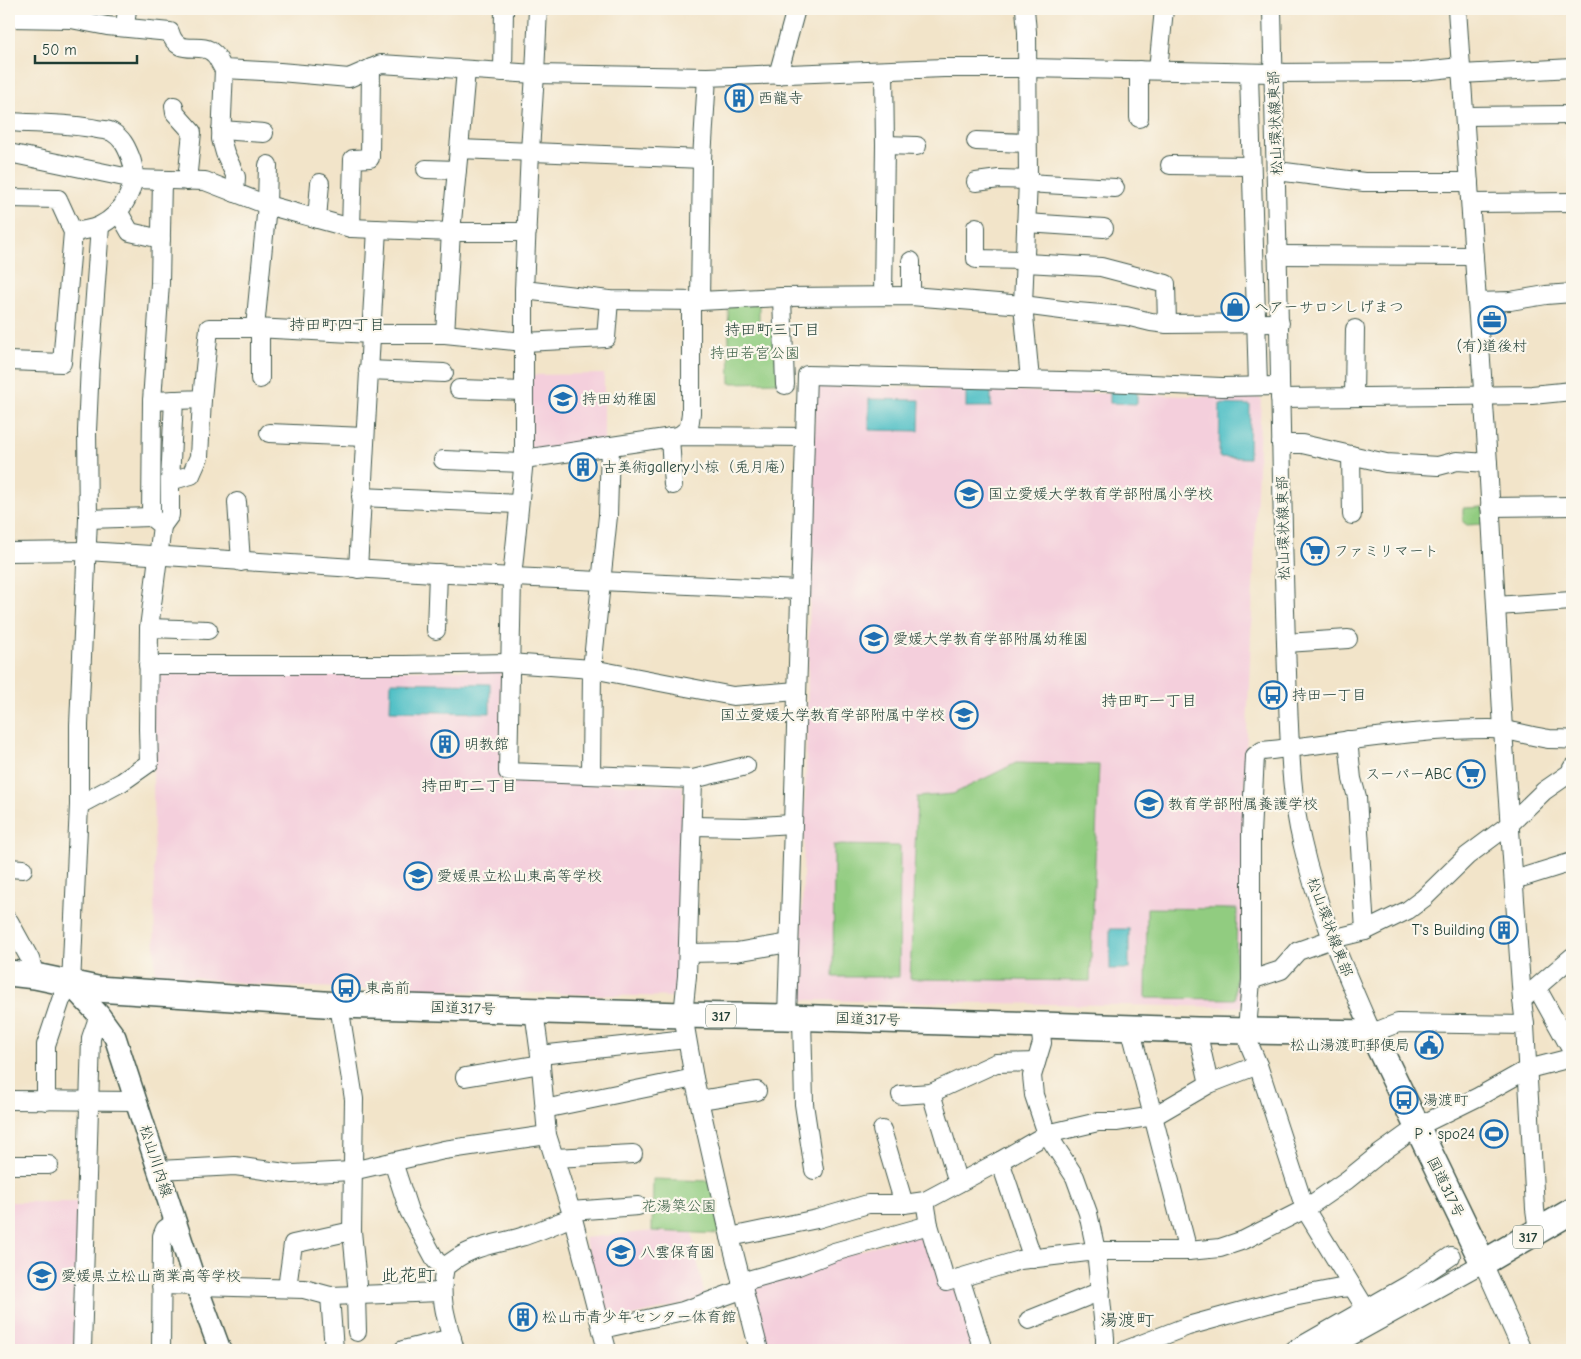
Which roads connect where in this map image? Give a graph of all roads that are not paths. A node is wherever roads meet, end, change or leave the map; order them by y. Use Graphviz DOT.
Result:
graph roads {
  1 [pos="127,9"];
  2 [pos="504,9"];
  3 [pos="538,9"];
  4 [pos="796,9"];
  5 [pos="1025,9"];
  6 [pos="1164,9"];
  7 [pos="1272,9"];
  8 [pos="1457,9"];
  9 [pos="9,18"];
  10 [pos="125,27"];
  11 [pos="371,68"];
  12 [pos="1028,68"];
  13 [pos="1572,68"];
  14 [pos="224,69"];
  15 [pos="466,70"];
  16 [pos="1139,70"];
  17 [pos="1158,70"];
  18 [pos="884,71"];
  19 [pos="1460,71"];
  20 [pos="503,72"];
  21 [pos="1249,73"];
  22 [pos="536,74"];
  23 [pos="1274,74"];
  24 [pos="778,75"];
  25 [pos="707,77"];
  26 [pos="174,106"];
  27 [pos="1572,115"];
  28 [pos="1464,116"];
  29 [pos="1139,118"];
  30 [pos="9,122"];
  31 [pos="221,130"];
  32 [pos="264,133"];
  33 [pos="976,141"];
  34 [pos="1027,143"];
  35 [pos="885,145"];
  36 [pos="917,146"];
  37 [pos="459,148"];
  38 [pos="530,151"];
  39 [pos="9,153"];
  40 [pos="702,159"];
  41 [pos="268,165"];
  42 [pos="1170,165"];
  43 [pos="1251,166"];
  44 [pos="426,169"];
  45 [pos="457,170"];
  46 [pos="1277,171"];
  47 [pos="134,179"];
  48 [pos="162,180"];
  49 [pos="187,181"];
  50 [pos="1027,181"];
  51 [pos="976,182"];
  52 [pos="1469,182"];
  53 [pos="320,183"];
  54 [pos="1115,188"];
  55 [pos="235,193"];
  56 [pos="9,198"];
  57 [pos="1572,202"];
  58 [pos="1471,203"];
  59 [pos="267,204"];
  60 [pos="118,211"];
  61 [pos="318,219"];
  62 [pos="1026,223"];
  63 [pos="100,226"];
  64 [pos="976,227"];
  65 [pos="350,228"];
  66 [pos="1104,228"];
  67 [pos="376,229"];
  68 [pos="73,232"];
  69 [pos="451,232"];
  70 [pos="527,232"];
  71 [pos="161,239"];
  72 [pos="1277,255"];
  73 [pos="1474,256"];
  74 [pos="911,261"];
  75 [pos="1024,261"];
  76 [pos="524,290"];
  77 [pos="1572,293"];
  78 [pos="883,296"];
  79 [pos="911,296"];
  80 [pos="782,297"];
  81 [pos="609,300"];
  82 [pos="696,301"];
  83 [pos="1477,302"];
  84 [pos="1023,305"];
  85 [pos="1280,323"];
  86 [pos="1167,324"];
  87 [pos="1256,324"];
  88 [pos="257,328"];
  89 [pos="1355,330"];
  90 [pos="371,334"];
  91 [pos="445,334"];
  92 [pos="524,342"];
  93 [pos="9,361"];
  94 [pos="62,363"];
  95 [pos="90,365"];
  96 [pos="368,370"];
  97 [pos="444,372"];
  98 [pos="260,379"];
  99 [pos="1030,380"];
  100 [pos="785,385"];
  101 [pos="1258,386"];
  102 [pos="459,389"];
  103 [pos="524,391"];
  104 [pos="1572,391"];
  105 [pos="1280,392"];
  106 [pos="1484,396"];
  107 [pos="1354,397"];
  108 [pos="202,399"];
  109 [pos="174,400"];
  110 [pos="152,401"];
  111 [pos="269,433"];
  112 [pos="675,436"];
  113 [pos="365,437"];
  114 [pos="805,437"];
  115 [pos="1281,444"];
  116 [pos="610,446"];
  117 [pos="1351,455"];
  118 [pos="443,460"];
  119 [pos="524,461"];
  120 [pos="1488,463"];
  121 [pos="170,481"];
  122 [pos="673,485"];
  123 [pos="361,496"];
  124 [pos="237,502"];
  125 [pos="519,504"];
  126 [pos="1572,506"];
  127 [pos="1490,508"];
  128 [pos="1352,514"];
  129 [pos="88,519"];
  130 [pos="156,522"];
  131 [pos="86,551"];
  132 [pos="9,552"];
  133 [pos="159,557"];
  134 [pos="240,562"];
  135 [pos="358,569"];
  136 [pos="438,574"];
  137 [pos="512,578"];
  138 [pos="600,582"];
  139 [pos="798,590"];
  140 [pos="1572,601"];
  141 [pos="1496,606"];
  142 [pos="149,628"];
  143 [pos="208,630"];
  144 [pos="436,630"];
  145 [pos="1348,639"];
  146 [pos="1286,643"];
  147 [pos="509,663"];
  148 [pos="148,665"];
  149 [pos="592,669"];
  150 [pos="797,691"];
  151 [pos="1503,730"];
  152 [pos="1348,740"];
  153 [pos="1572,740"];
  154 [pos="1290,748"];
  155 [pos="746,766"];
  156 [pos="1572,768"];
  157 [pos="591,775"];
  158 [pos="694,779"];
  159 [pos="79,805"];
  160 [pos="792,824"];
  161 [pos="1510,824"];
  162 [pos="693,826"];
  163 [pos="1572,862"];
  164 [pos="1514,880"];
  165 [pos="9,921"];
  166 [pos="1365,931"];
  167 [pos="1332,939"];
  168 [pos="789,943"];
  169 [pos="688,953"];
  170 [pos="1572,958"];
  171 [pos="9,973"];
  172 [pos="35,976"];
  173 [pos="1252,980"];
  174 [pos="71,985"];
  175 [pos="1538,988"];
  176 [pos="1522,1000"];
  177 [pos="339,1004"];
  178 [pos="534,1011"];
  179 [pos="99,1016"];
  180 [pos="794,1017"];
  181 [pos="1040,1024"];
  182 [pos="1525,1025"];
  183 [pos="685,1027"];
  184 [pos="1130,1027"];
  185 [pos="1196,1030"];
  186 [pos="1247,1030"];
  187 [pos="1372,1033"];
  188 [pos="1572,1051"];
  189 [pos="1572,1055"];
  190 [pos="540,1060"];
  191 [pos="1036,1062"];
  192 [pos="1258,1065"];
  193 [pos="1528,1069"];
  194 [pos="465,1077"];
  195 [pos="694,1078"];
  196 [pos="1209,1084"];
  197 [pos="757,1092"];
  198 [pos="931,1093"];
  199 [pos="901,1095"];
  200 [pos="9,1100"];
  201 [pos="700,1100"];
  202 [pos="46,1101"];
  203 [pos="89,1102"];
  204 [pos="137,1102"];
  205 [pos="544,1108"];
  206 [pos="1154,1116"];
  207 [pos="1417,1127"];
  208 [pos="882,1130"];
  209 [pos="1047,1134"];
  210 [pos="547,1135"];
  211 [pos="632,1154"];
  212 [pos="554,1158"];
  213 [pos="1000,1161"];
  214 [pos="393,1162"];
  215 [pos="9,1165"];
  216 [pos="48,1165"];
  217 [pos="159,1170"];
  218 [pos="814,1170"];
  219 [pos="352,1171"];
  220 [pos="958,1183"];
  221 [pos="925,1201"];
  222 [pos="904,1204"];
  223 [pos="638,1206"];
  224 [pos="1305,1209"];
  225 [pos="1572,1211"];
  226 [pos="572,1214"];
  227 [pos="175,1222"];
  228 [pos="929,1225"];
  229 [pos="352,1231"];
  230 [pos="1538,1231"];
  231 [pos="730,1237"];
  232 [pos="1096,1251"];
  233 [pos="1188,1251"];
  234 [pos="1451,1256"];
  235 [pos="1033,1258"];
  236 [pos="1483,1263"];
  237 [pos="446,1267"];
  238 [pos="960,1278"];
  239 [pos="161,1285"];
  240 [pos="196,1285"];
  241 [pos="743,1286"];
  242 [pos="1352,1287"];
  243 [pos="287,1288"];
  244 [pos="1101,1291"];
  245 [pos="442,1292"];
  246 [pos="357,1295"];
  247 [pos="330,1296"];
  248 [pos="1366,1309"];
  249 [pos="1029,1320"];
  250 [pos="602,1329"];
  251 [pos="357,1332"];
  252 [pos="453,1344"];
  253 [pos="82,1350"];
  254 [pos="161,1350"];
  255 [pos="220,1350"];
  256 [pos="334,1350"];
  257 [pos="403,1350"];
  258 [pos="607,1350"];
  259 [pos="760,1350"];
  260 [pos="983,1350"];
  261 [pos="1105,1350"];
  262 [pos="1126,1350"];
  263 [pos="1294,1350"];
  264 [pos="1326,1350"];
  265 [pos="1522,1350"];
  1 -- 10 [label="street"];
  2 -- 20 [label="street"];
  3 -- 22 [label="street"];
  4 -- 24 [label="street"];
  5 -- 12 [label="street"];
  6 -- 17 [label="street"];
  7 -- 23 [label="street, 松山環状線東部"];
  8 -- 19 [label="street"];
  9 -- 10 [label="street"];
  10 -- 14 [label="street"];
  11 -- 14 [label="street"];
  11 -- 15 [label="street"];
  11 -- 65 [label="street"];
  12 -- 16 [label="street"];
  12 -- 18 [label="street"];
  12 -- 34 [label="street"];
  13 -- 19 [label="street"];
  14 -- 31 [label="street"];
  15 -- 20 [label="street"];
  15 -- 37 [label="street"];
  16 -- 17 [label="street"];
  16 -- 29 [label="street"];
  17 -- 21 [label="street"];
  18 -- 24 [label="street"];
  18 -- 35 [label="street"];
  19 -- 23 [label="street"];
  19 -- 28 [label="street"];
  20 -- 22 [label="street"];
  21 -- 23 [label="street"];
  21 -- 43 [label="street"];
  22 -- 25 [label="street"];
  22 -- 38 [label="street"];
  23 -- 46 [label="street, 松山環状線東部"];
  24 -- 25 [label="street"];
  25 -- 40 [label="street"];
  26 -- 49 [label="street"];
  27 -- 28 [label="street"];
  28 -- 52 [label="street"];
  30 -- 47 [label="street"];
  31 -- 32 [label="street"];
  31 -- 55 [label="street"];
  33 -- 34 [label="street"];
  34 -- 50 [label="street"];
  35 -- 36 [label="street"];
  35 -- 78 [label="street"];
  37 -- 38 [label="street"];
  37 -- 45 [label="street"];
  38 -- 40 [label="street"];
  38 -- 70 [label="street"];
  39 -- 47 [label="street"];
  40 -- 82 [label="street"];
  41 -- 59 [label="street"];
  42 -- 43 [label="street"];
  43 -- 87 [label="street"];
  44 -- 45 [label="street"];
  45 -- 69 [label="street"];
  46 -- 52 [label="street"];
  46 -- 72 [label="street, 松山環状線東部"];
  47 -- 48 [label="street"];
  47 -- 60 [label="street"];
  48 -- 49 [label="street"];
  48 -- 71 [label="street"];
  49 -- 55 [label="street"];
  50 -- 51 [label="street"];
  50 -- 54 [label="street"];
  50 -- 62 [label="street"];
  52 -- 58 [label="street"];
  53 -- 61 [label="street"];
  55 -- 59 [label="street"];
  56 -- 68 [label="street"];
  57 -- 58 [label="street"];
  58 -- 73 [label="street"];
  59 -- 61 [label="street"];
  59 -- 88 [label="street"];
  60 -- 63 [label="street"];
  60 -- 71 [label="street"];
  61 -- 65 [label="street"];
  62 -- 66 [label="street"];
  62 -- 75 [label="street"];
  63 -- 68 [label="street"];
  63 -- 95 [label="street"];
  64 -- 75 [label="street"];
  65 -- 67 [label="street"];
  67 -- 69 [label="street"];
  67 -- 90 [label="street"];
  68 -- 94 [label="street"];
  69 -- 70 [label="street"];
  69 -- 91 [label="street"];
  70 -- 76 [label="street"];
  71 -- 110 [label="street"];
  72 -- 73 [label="street"];
  72 -- 85 [label="street, 松山環状線東部"];
  73 -- 83 [label="street"];
  74 -- 79 [label="street"];
  75 -- 84 [label="street"];
  75 -- 86 [label="street"];
  76 -- 81 [label="street"];
  76 -- 92 [label="street"];
  77 -- 83 [label="street"];
  78 -- 79 [label="street"];
  78 -- 80 [label="street"];
  79 -- 84 [label="street"];
  80 -- 82 [label="street"];
  80 -- 100 [label="street"];
  81 -- 82 [label="street"];
  81 -- 92 [label="street"];
  82 -- 112 [label="street"];
  83 -- 106 [label="street"];
  84 -- 86 [label="street"];
  84 -- 99 [label="street"];
  85 -- 87 [label="street"];
  85 -- 105 [label="street, 松山環状線東部"];
  86 -- 87 [label="street"];
  87 -- 101 [label="street"];
  88 -- 90 [label="street"];
  88 -- 98 [label="street"];
  88 -- 108 [label="street"];
  89 -- 107 [label="street"];
  90 -- 91 [label="street"];
  90 -- 96 [label="street"];
  91 -- 92 [label="street"];
  92 -- 103 [label="street"];
  93 -- 94 [label="street"];
  94 -- 95 [label="street"];
  95 -- 129 [label="street"];
  96 -- 97 [label="street"];
  96 -- 113 [label="street"];
  99 -- 101 [label="street"];
  99 -- 114 [label="street"];
  101 -- 105 [label="street"];
  102 -- 103 [label="street"];
  103 -- 119 [label="street"];
  104 -- 106 [label="street"];
  105 -- 107 [label="street"];
  105 -- 115 [label="street, 松山環状線東部"];
  106 -- 107 [label="street"];
  106 -- 120 [label="street"];
  108 -- 109 [label="street"];
  108 -- 121 [label="street"];
  109 -- 110 [label="street"];
  109 -- 121 [label="street"];
  110 -- 130 [label="street"];
  111 -- 113 [label="street"];
  112 -- 114 [label="street"];
  112 -- 116 [label="street"];
  112 -- 122 [label="street"];
  113 -- 123 [label="street"];
  114 -- 139 [label="street"];
  115 -- 117 [label="street"];
  115 -- 146 [label="street, 松山環状線東部"];
  116 -- 119 [label="street"];
  116 -- 138 [label="street"];
  117 -- 120 [label="street"];
  117 -- 128 [label="street"];
  118 -- 119 [label="street"];
  119 -- 125 [label="street"];
  120 -- 127 [label="street"];
  121 -- 130 [label="street"];
  123 -- 125 [label="street"];
  123 -- 135 [label="street"];
  124 -- 134 [label="street"];
  125 -- 137 [label="street"];
  126 -- 127 [label="street"];
  127 -- 141 [label="street"];
  129 -- 130 [label="street"];
  129 -- 131 [label="street"];
  130 -- 133 [label="street"];
  131 -- 132 [label="street"];
  131 -- 133 [label="street"];
  131 -- 159 [label="street"];
  133 -- 134 [label="street"];
  133 -- 142 [label="street"];
  134 -- 135 [label="street"];
  135 -- 136 [label="street"];
  136 -- 137 [label="street"];
  136 -- 144 [label="street"];
  137 -- 138 [label="street"];
  137 -- 147 [label="street"];
  138 -- 139 [label="street"];
  138 -- 149 [label="street"];
  139 -- 150 [label="street"];
  140 -- 141 [label="street"];
  141 -- 151 [label="street"];
  142 -- 143 [label="street"];
  142 -- 148 [label="street"];
  145 -- 146 [label="street"];
  146 -- 154 [label="street, 松山環状線東部"];
  147 -- 148 [label="street"];
  147 -- 149 [label="street"];
  147 -- 157 [label="street"];
  148 -- 159 [label="street"];
  149 -- 150 [label="street"];
  149 -- 157 [label="street"];
  150 -- 160 [label="street"];
  151 -- 152 [label="street"];
  151 -- 153 [label="street"];
  151 -- 161 [label="street"];
  152 -- 154 [label="street"];
  152 -- 166 [label="street"];
  154 -- 167 [label="street, 松山環状線東部"];
  154 -- 173 [label="street"];
  155 -- 158 [label="street"];
  156 -- 161 [label="street"];
  157 -- 158 [label="street"];
  158 -- 162 [label="street"];
  159 -- 174 [label="street"];
  160 -- 162 [label="street"];
  160 -- 168 [label="street"];
  161 -- 164 [label="street"];
  161 -- 166 [label="street"];
  162 -- 169 [label="street"];
  163 -- 164 [label="street"];
  164 -- 176 [label="street"];
  165 -- 172 [label="street"];
  166 -- 167 [label="street"];
  167 -- 173 [label="street"];
  167 -- 187 [label="street, 松山環状線東部"];
  168 -- 169 [label="street"];
  168 -- 180 [label="street"];
  169 -- 183 [label="street"];
  170 -- 175 [label="street"];
  171 -- 172 [label="highway, 国道317号 / 317"];
  172 -- 174 [label="highway, 国道317号 / 317"];
  173 -- 186 [label="street"];
  174 -- 177 [label="highway, 国道317号 / 317"];
  174 -- 179 [label="main road, 松山川内線"];
  174 -- 202 [label="street"];
  175 -- 176 [label="street"];
  175 -- 188 [label="street"];
  176 -- 182 [label="street"];
  177 -- 178 [label="highway, 国道317号 / 317"];
  177 -- 219 [label="street"];
  178 -- 183 [label="highway, 国道317号 / 317"];
  178 -- 190 [label="street"];
  179 -- 203 [label="street"];
  179 -- 204 [label="main road, 松山川内線"];
  180 -- 181 [label="highway, 国道317号 / 317"];
  180 -- 183 [label="highway, 国道317号 / 317"];
  180 -- 218 [label="street"];
  181 -- 184 [label="highway, 国道317号 / 317"];
  181 -- 191 [label="street"];
  182 -- 187 [label="street"];
  182 -- 193 [label="street"];
  183 -- 190 [label="street"];
  183 -- 195 [label="street"];
  184 -- 185 [label="highway, 国道317号 / 317"];
  184 -- 206 [label="street"];
  185 -- 186 [label="highway, 国道317号 / 317"];
  185 -- 196 [label="street"];
  186 -- 187 [label="highway, 国道317号 / 317"];
  186 -- 192 [label="street"];
  187 -- 207 [label="highway, 国道317号"];
  189 -- 193 [label="street"];
  190 -- 194 [label="street"];
  190 -- 205 [label="street"];
  191 -- 198 [label="street"];
  191 -- 209 [label="street"];
  192 -- 196 [label="street"];
  192 -- 224 [label="street"];
  193 -- 207 [label="street"];
  193 -- 230 [label="street"];
  195 -- 201 [label="street"];
  195 -- 205 [label="street"];
  196 -- 206 [label="street"];
  197 -- 201 [label="street"];
  198 -- 199 [label="street"];
  198 -- 220 [label="street"];
  200 -- 202 [label="street"];
  201 -- 231 [label="street"];
  202 -- 203 [label="street"];
  203 -- 204 [label="street"];
  203 -- 253 [label="street"];
  204 -- 217 [label="main road, 松山川内線"];
  205 -- 210 [label="street"];
  206 -- 209 [label="street"];
  206 -- 233 [label="street"];
  207 -- 224 [label="street"];
  207 -- 236 [label="highway, 国道317号"];
  208 -- 222 [label="street"];
  209 -- 213 [label="street"];
  209 -- 232 [label="street"];
  210 -- 212 [label="street"];
  210 -- 214 [label="street"];
  211 -- 212 [label="street"];
  212 -- 226 [label="street"];
  213 -- 220 [label="street"];
  213 -- 235 [label="street"];
  214 -- 219 [label="street"];
  214 -- 237 [label="street"];
  215 -- 216 [label="street"];
  217 -- 219 [label="street"];
  217 -- 227 [label="main road, 松山川内線"];
  219 -- 229 [label="street"];
  220 -- 221 [label="street"];
  221 -- 222 [label="street"];
  221 -- 228 [label="street"];
  222 -- 231 [label="street"];
  223 -- 226 [label="street"];
  224 -- 233 [label="street"];
  224 -- 242 [label="street"];
  225 -- 230 [label="highway, 317"];
  226 -- 237 [label="street"];
  226 -- 250 [label="street"];
  227 -- 239 [label="street"];
  227 -- 240 [label="main road, 松山川内線"];
  228 -- 238 [label="street"];
  228 -- 241 [label="street"];
  229 -- 243 [label="street"];
  229 -- 246 [label="street"];
  230 -- 236 [label="highway, 317"];
  231 -- 241 [label="street"];
  232 -- 233 [label="street"];
  232 -- 235 [label="street"];
  232 -- 244 [label="street"];
  234 -- 248 [label="street"];
  235 -- 238 [label="street"];
  236 -- 264 [label="street"];
  236 -- 265 [label="street"];
  237 -- 245 [label="street"];
  238 -- 260 [label="street"];
  239 -- 240 [label="street"];
  239 -- 254 [label="street"];
  240 -- 243 [label="street"];
  240 -- 255 [label="main road, 松山川内線"];
  241 -- 250 [label="street"];
  241 -- 259 [label="street"];
  242 -- 248 [label="street"];
  242 -- 262 [label="street"];
  243 -- 247 [label="street"];
  244 -- 249 [label="street"];
  244 -- 261 [label="street"];
  245 -- 246 [label="street"];
  245 -- 252 [label="street"];
  246 -- 247 [label="street"];
  246 -- 251 [label="street"];
  247 -- 256 [label="street"];
  248 -- 263 [label="street"];
  250 -- 258 [label="street"];
  252 -- 257 [label="street"];
}
